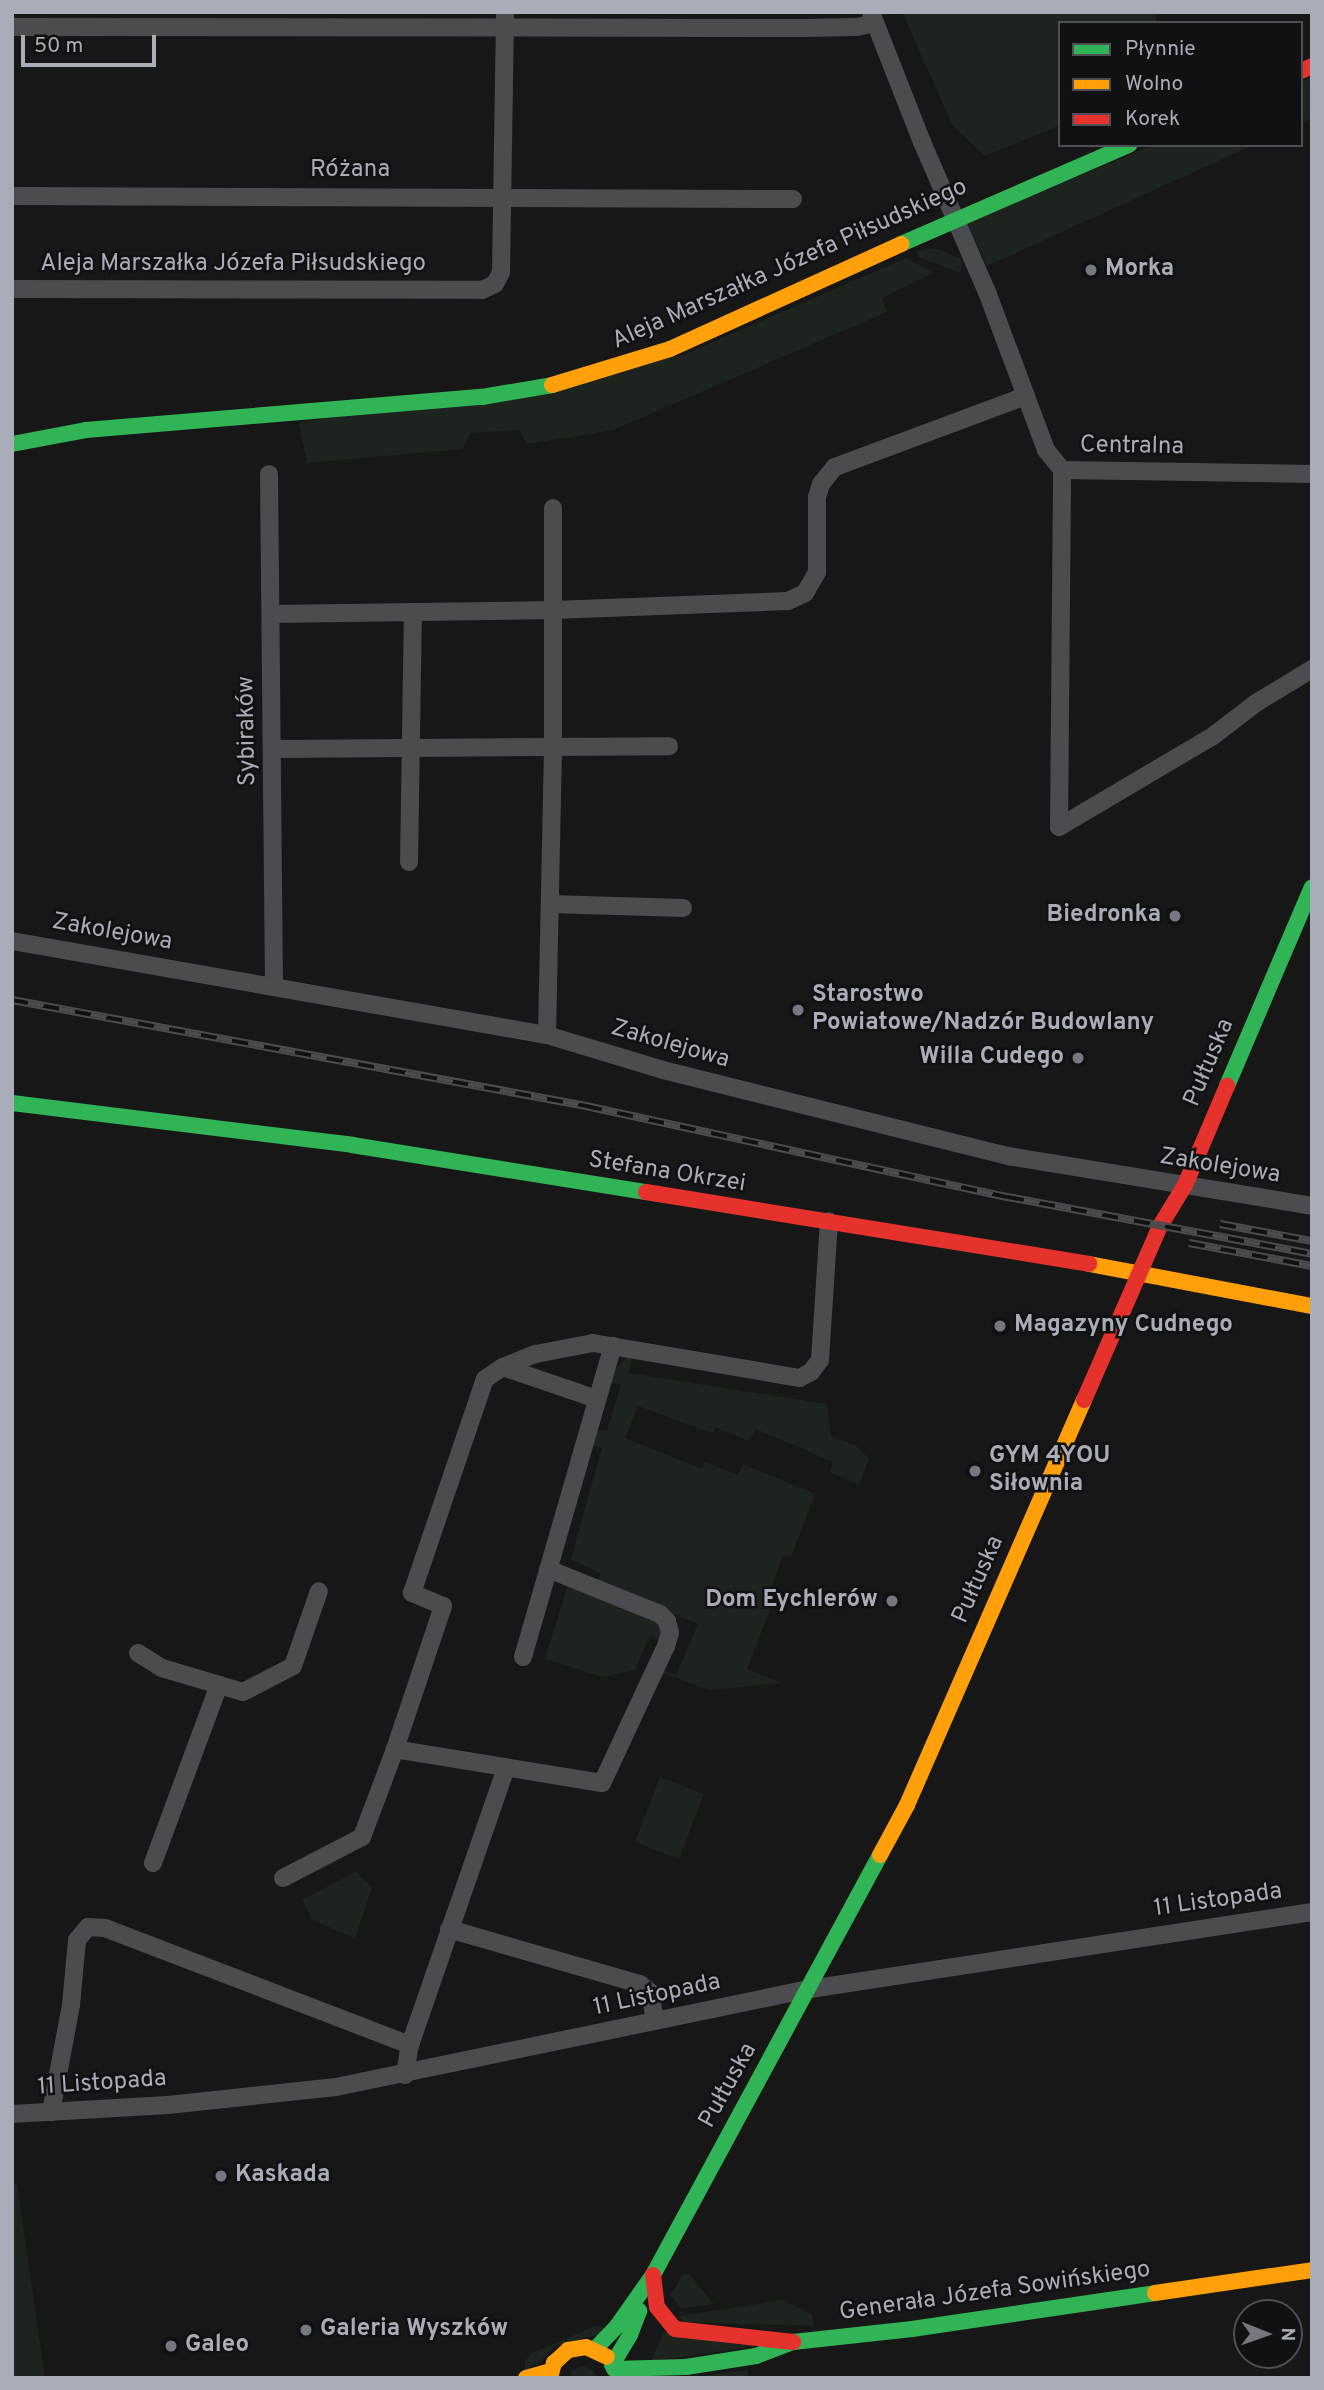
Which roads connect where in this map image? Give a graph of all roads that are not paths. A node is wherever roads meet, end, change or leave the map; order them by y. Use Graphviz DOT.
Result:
graph roads {
  1 [pos="873,18"];
  2 [pos="505,19"];
  3 [pos="12,27"];
  4 [pos="1124,147"];
  5 [pos="12,196"];
  6 [pos="503,196"];
  7 [pos="793,199"];
  8 [pos="954,219"];
  9 [pos="12,289"];
  10 [pos="1026,396"];
  11 [pos="12,427"];
  12 [pos="86,430"];
  13 [pos="12,444"];
  14 [pos="1062,470"];
  15 [pos="269,474"];
  16 [pos="1312,474"];
  17 [pos="553,508"];
  18 [pos="554,610"];
  19 [pos="413,612"];
  20 [pos="271,614"];
  21 [pos="1312,669"];
  22 [pos="669,746"];
  23 [pos="553,748"];
  24 [pos="272,749"];
  25 [pos="411,749"];
  26 [pos="409,862"];
  27 [pos="1312,887"];
  28 [pos="550,904"];
  29 [pos="683,908"];
  30 [pos="12,941"];
  31 [pos="274,987"];
  32 [pos="547,1035"];
  33 [pos="12,1103"];
  34 [pos="1185,1185"];
  35 [pos="1312,1206"];
  36 [pos="828,1221"];
  37 [pos="1140,1273"];
  38 [pos="1312,1306"];
  39 [pos="613,1346"];
  40 [pos="503,1367"];
  41 [pos="597,1399"];
  42 [pos="548,1569"];
  43 [pos="319,1591"];
  44 [pos="138,1653"];
  45 [pos="523,1657"];
  46 [pos="219,1685"];
  47 [pos="395,1749"];
  48 [pos="506,1768"];
  49 [pos="153,1863"];
  50 [pos="283,1878"];
  51 [pos="1312,1912"];
  52 [pos="449,1929"];
  53 [pos="810,1989"];
  54 [pos="655,2021"];
  55 [pos="410,2045"];
  56 [pos="405,2075"];
  57 [pos="51,2112"];
  58 [pos="12,2113"];
  59 [pos="1312,2270"];
  60 [pos="653,2275"];
  61 [pos="793,2342"];
  62 [pos="595,2349"];
  63 [pos="686,2368"];
  64 [pos="614,2371"];
  65 [pos="551,2375"];
  66 [pos="526,2378"];
  67 [pos="660,2378"];
  1 -- 2 [label="street"];
  1 -- 8 [label="street"];
  2 -- 3 [label="street"];
  2 -- 6 [label="street"];
  4 -- 8 [label="street, Aleja Marszałka Józefa Piłsudskiego"];
  5 -- 6 [label="street, Różana"];
  6 -- 7 [label="street, Różana"];
  6 -- 9 [label="street, Aleja Marszałka Józefa Piłsudskiego"];
  8 -- 10 [label="street, Centralna"];
  8 -- 12 [label="street, Aleja Marszałka Józefa Piłsudskiego"];
  10 -- 14 [label="street, Centralna"];
  10 -- 18 [label="street"];
  11 -- 12 [label="street, Aleja Marszałka Józefa Piłsudskiego"];
  12 -- 13 [label="street, Aleja Marszałka Józefa Piłsudskiego"];
  14 -- 16 [label="street, Centralna"];
  14 -- 21 [label="street"];
  15 -- 20 [label="street, Sybiraków"];
  17 -- 18 [label="street"];
  18 -- 19 [label="street"];
  18 -- 23 [label="street"];
  19 -- 20 [label="street"];
  19 -- 25 [label="street"];
  20 -- 24 [label="street, Sybiraków"];
  22 -- 23 [label="street"];
  23 -- 25 [label="street"];
  23 -- 28 [label="street"];
  24 -- 25 [label="street"];
  24 -- 31 [label="street, Sybiraków"];
  25 -- 26 [label="street"];
  27 -- 34 [label="street, Pułtuska"];
  28 -- 29 [label="street"];
  28 -- 32 [label="street"];
  30 -- 31 [label="street, Zakolejowa"];
  31 -- 32 [label="street, Zakolejowa"];
  32 -- 34 [label="street, Zakolejowa"];
  33 -- 36 [label="street, Stefana Okrzei"];
  34 -- 35 [label="street, Zakolejowa"];
  34 -- 37 [label="street, Pułtuska"];
  36 -- 37 [label="street, Stefana Okrzei"];
  36 -- 39 [label="street"];
  37 -- 38 [label="street, Stefana Okrzei"];
  37 -- 53 [label="street, Pułtuska"];
  39 -- 40 [label="street"];
  39 -- 41 [label="street"];
  40 -- 41 [label="street"];
  40 -- 47 [label="street"];
  41 -- 42 [label="street"];
  42 -- 45 [label="street"];
  42 -- 48 [label="street"];
  43 -- 46 [label="street"];
  44 -- 46 [label="street"];
  46 -- 49 [label="street"];
  47 -- 48 [label="street"];
  47 -- 50 [label="street"];
  48 -- 52 [label="street"];
  51 -- 53 [label="street, 11 Listopada"];
  52 -- 54 [label="street"];
  52 -- 55 [label="street"];
  53 -- 54 [label="street, 11 Listopada"];
  53 -- 60 [label="street, Pułtuska"];
  54 -- 56 [label="street, 11 Listopada"];
  55 -- 56 [label="street"];
  55 -- 57 [label="street"];
  56 -- 57 [label="street, 11 Listopada"];
  57 -- 58 [label="street, 11 Listopada"];
  59 -- 61 [label="street, Generała Józefa Sowińskiego"];
  60 -- 61 [label="street"];
  60 -- 62 [label="street, Pułtuska"];
  60 -- 64 [label="street, Pułtuska"];
  61 -- 63 [label="street, Generała Józefa Sowińskiego"];
  62 -- 64 [label="street"];
  62 -- 65 [label="street"];
  63 -- 64 [label="street, Generała Józefa Sowińskiego"];
  63 -- 67 [label="street, Generała Józefa Sowińskiego"];
  65 -- 66 [label="street"];
}
